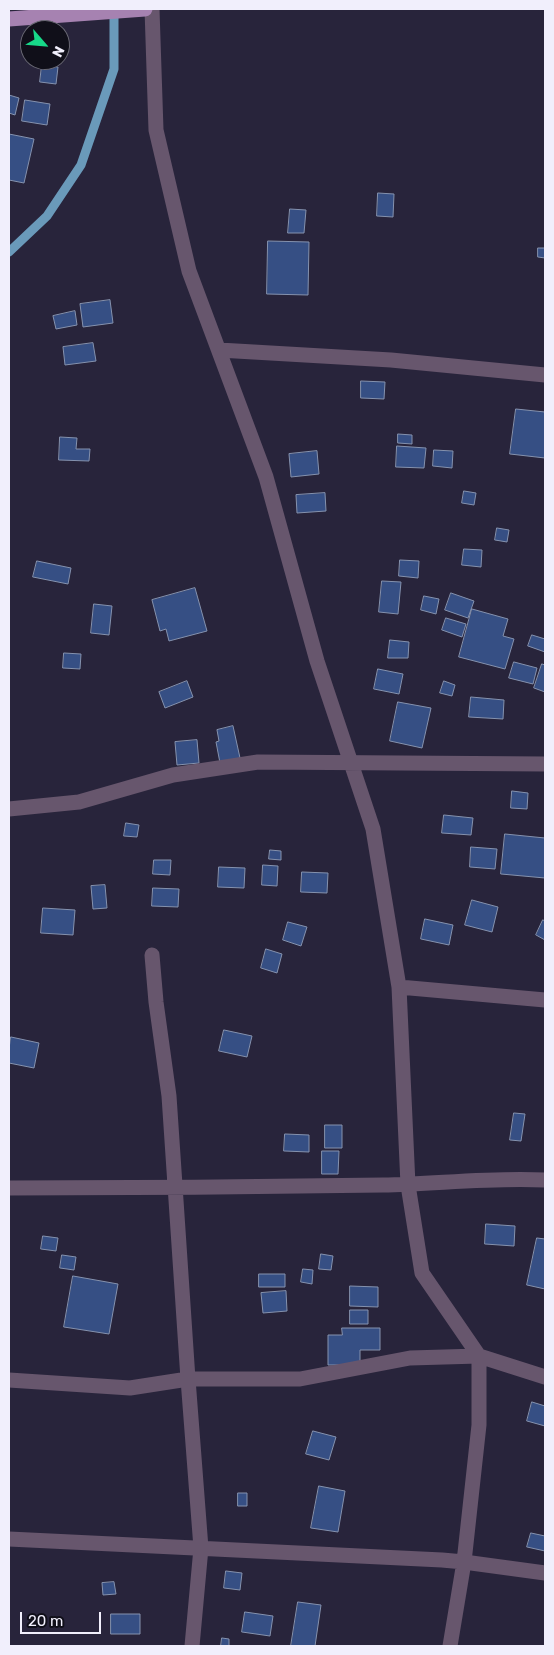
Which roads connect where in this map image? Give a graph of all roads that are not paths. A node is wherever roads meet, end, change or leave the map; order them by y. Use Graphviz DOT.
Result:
graph roads {
  1 [pos="145,9"];
  2 [pos="152,9"];
  3 [pos="9,19"];
  4 [pos="219,350"];
  5 [pos="545,375"];
  6 [pos="351,763"];
  7 [pos="545,764"];
  8 [pos="9,809"];
  9 [pos="152,955"];
  10 [pos="399,987"];
  11 [pos="545,1000"];
  12 [pos="545,1180"];
  13 [pos="408,1185"];
  14 [pos="9,1188"];
  15 [pos="174,1188"];
  16 [pos="479,1356"];
  17 [pos="545,1377"];
  18 [pos="9,1380"];
  19 [pos="188,1380"];
  20 [pos="9,1539"];
  21 [pos="202,1548"];
  22 [pos="464,1562"];
  23 [pos="545,1573"];
  24 [pos="192,1646"];
  25 [pos="450,1646"];
  1 -- 3 [label="main road"];
  2 -- 4 [label="street"];
  4 -- 5 [label="street"];
  4 -- 6 [label="street"];
  6 -- 7 [label="street"];
  6 -- 8 [label="street"];
  6 -- 10 [label="street"];
  9 -- 15 [label="street"];
  10 -- 11 [label="street"];
  10 -- 13 [label="street"];
  12 -- 13 [label="street"];
  13 -- 15 [label="street"];
  13 -- 16 [label="street"];
  14 -- 15 [label="street"];
  15 -- 19 [label="street"];
  16 -- 17 [label="street"];
  16 -- 19 [label="street"];
  16 -- 22 [label="street"];
  18 -- 19 [label="street"];
  19 -- 21 [label="street"];
  20 -- 21 [label="street"];
  21 -- 22 [label="street"];
  21 -- 24 [label="street"];
  22 -- 23 [label="street"];
  22 -- 25 [label="street"];
}
